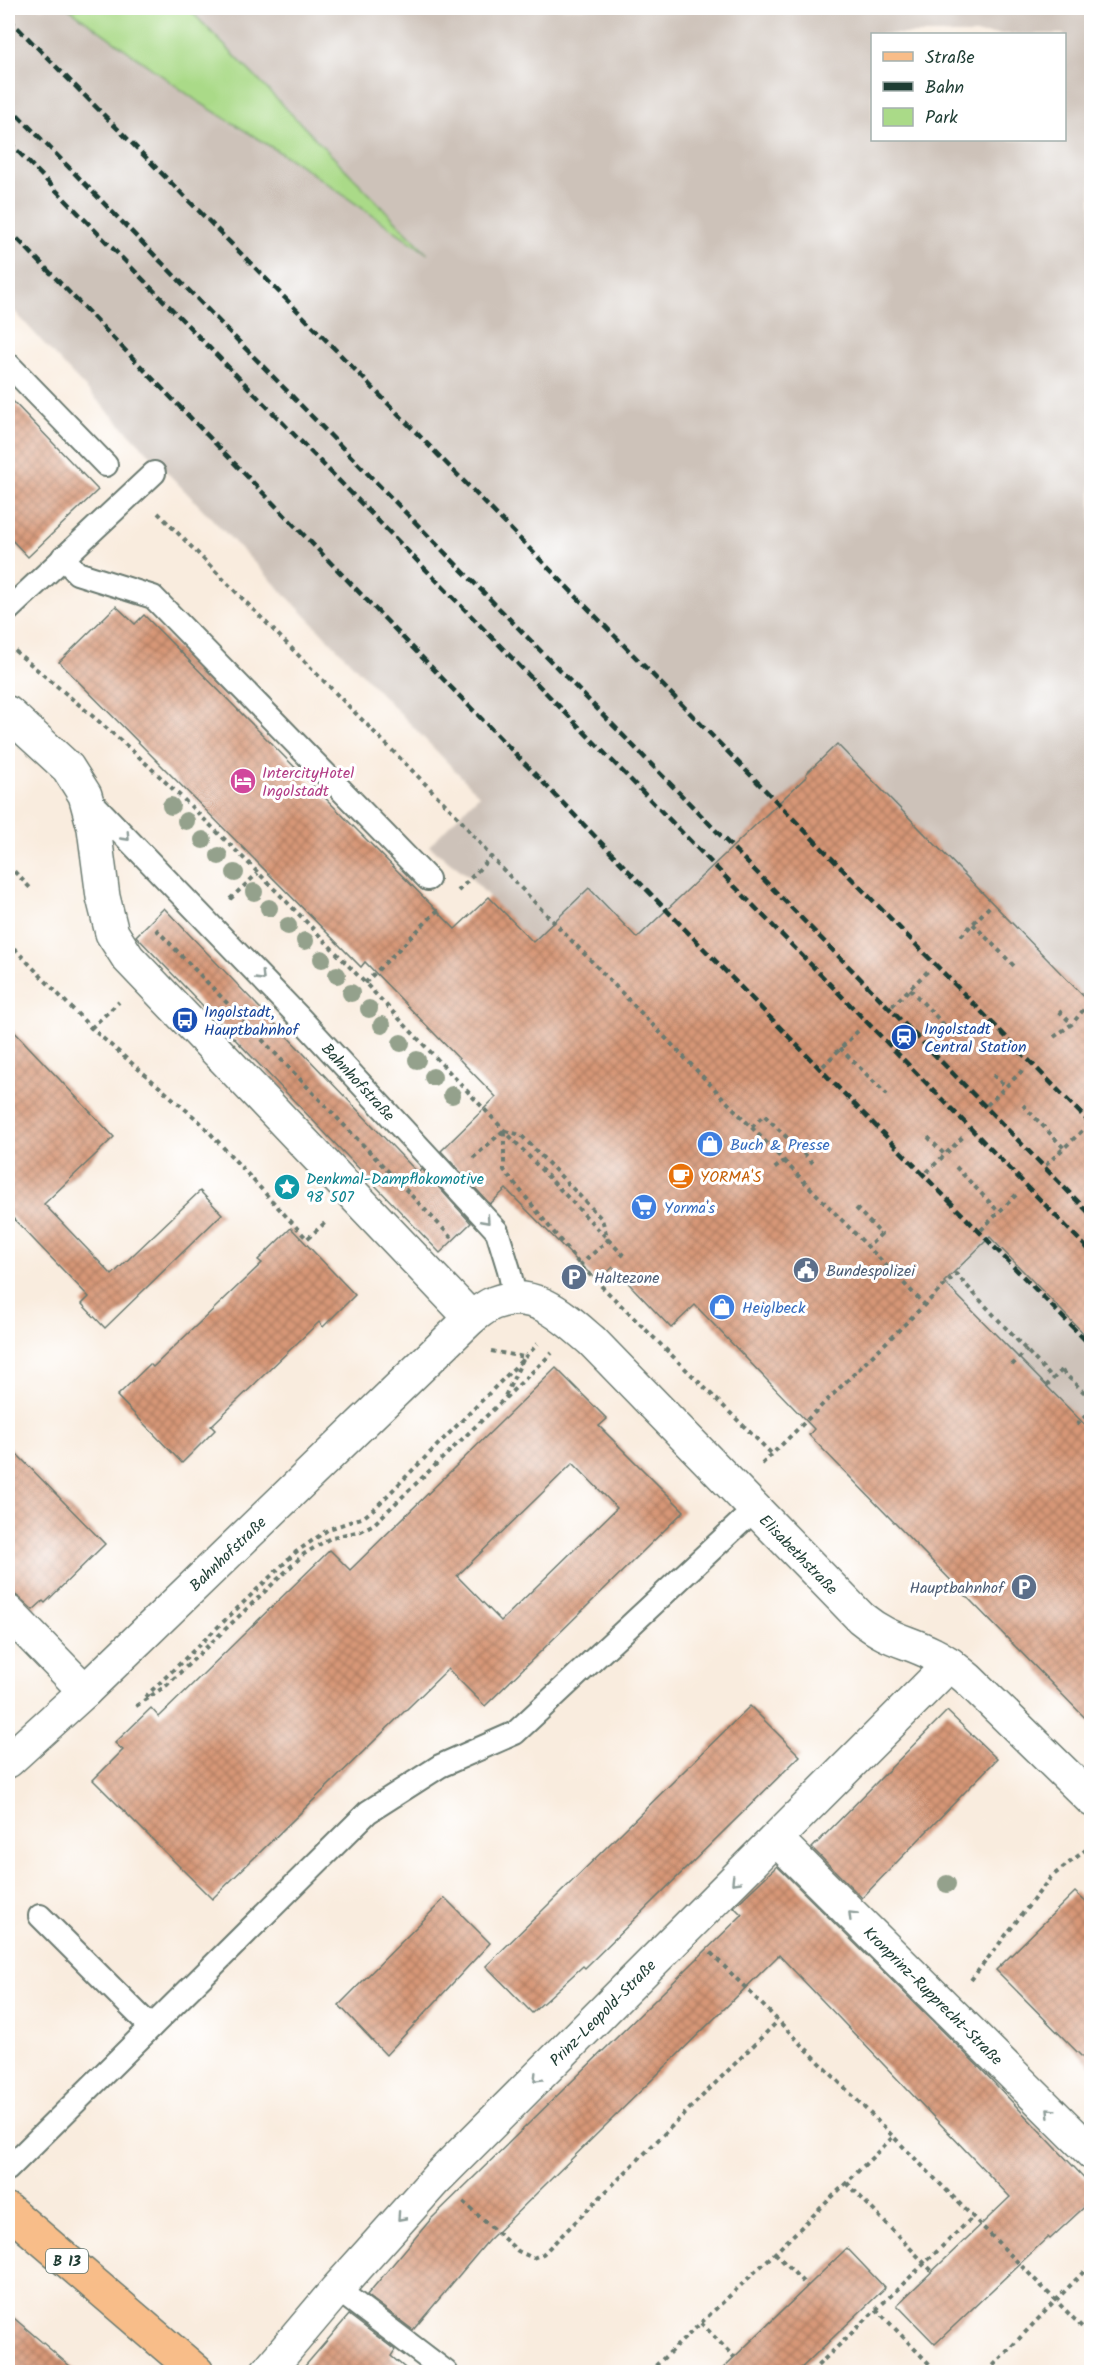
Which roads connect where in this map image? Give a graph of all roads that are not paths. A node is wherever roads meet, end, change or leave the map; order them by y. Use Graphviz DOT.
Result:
graph roads {
  1 [pos="8,364"];
  2 [pos="106,465"];
  3 [pos="154,473"];
  4 [pos="63,557"];
  5 [pos="8,610"];
  6 [pos="8,713"];
  7 [pos="85,795"];
  8 [pos="428,879"];
  9 [pos="515,1297"];
  10 [pos="471,1318"];
  11 [pos="745,1500"];
  12 [pos="8,1612"];
  13 [pos="950,1664"];
  14 [pos="85,1691"];
  15 [pos="8,1761"];
  16 [pos="1092,1800"];
  17 [pos="776,1839"];
  18 [pos="40,1916"];
  19 [pos="152,2027"];
  20 [pos="1092,2153"];
  21 [pos="8,2169"];
  22 [pos="8,2210"];
  23 [pos="337,2289"];
  24 [pos="197,2373"];
  25 [pos="267,2373"];
  26 [pos="446,2373"];
  1 -- 2 [label="lane"];
  3 -- 4 [label="lane"];
  4 -- 5 [label="lane"];
  4 -- 8 [label="lane"];
  6 -- 7 [label="street, Bahnhofstraße"];
  7 -- 9 [label="lane, Bahnhofstraße, one-way"];
  7 -- 10 [label="street, Bahnhofstraße"];
  9 -- 10 [label="street, Bahnhofstraße"];
  9 -- 11 [label="street, Elisabethstraße"];
  10 -- 14 [label="street, Bahnhofstraße"];
  11 -- 13 [label="street, Elisabethstraße"];
  11 -- 19 [label="lane"];
  12 -- 14 [label="street"];
  13 -- 16 [label="street, Elisabethstraße"];
  13 -- 17 [label="street, Prinz-Leopold-Straße"];
  14 -- 15 [label="street, Bahnhofstraße"];
  20 -- 17 [label="street, Kronprinz-Rupprecht-Straße, one-way"];
  17 -- 23 [label="street, Prinz-Leopold-Straße, one-way"];
  18 -- 19 [label="lane"];
  19 -- 21 [label="lane"];
  22 -- 24 [label="main road, B 13"];
  23 -- 25 [label="street, Prinz-Leopold-Straße"];
  23 -- 26 [label="lane"];
}
